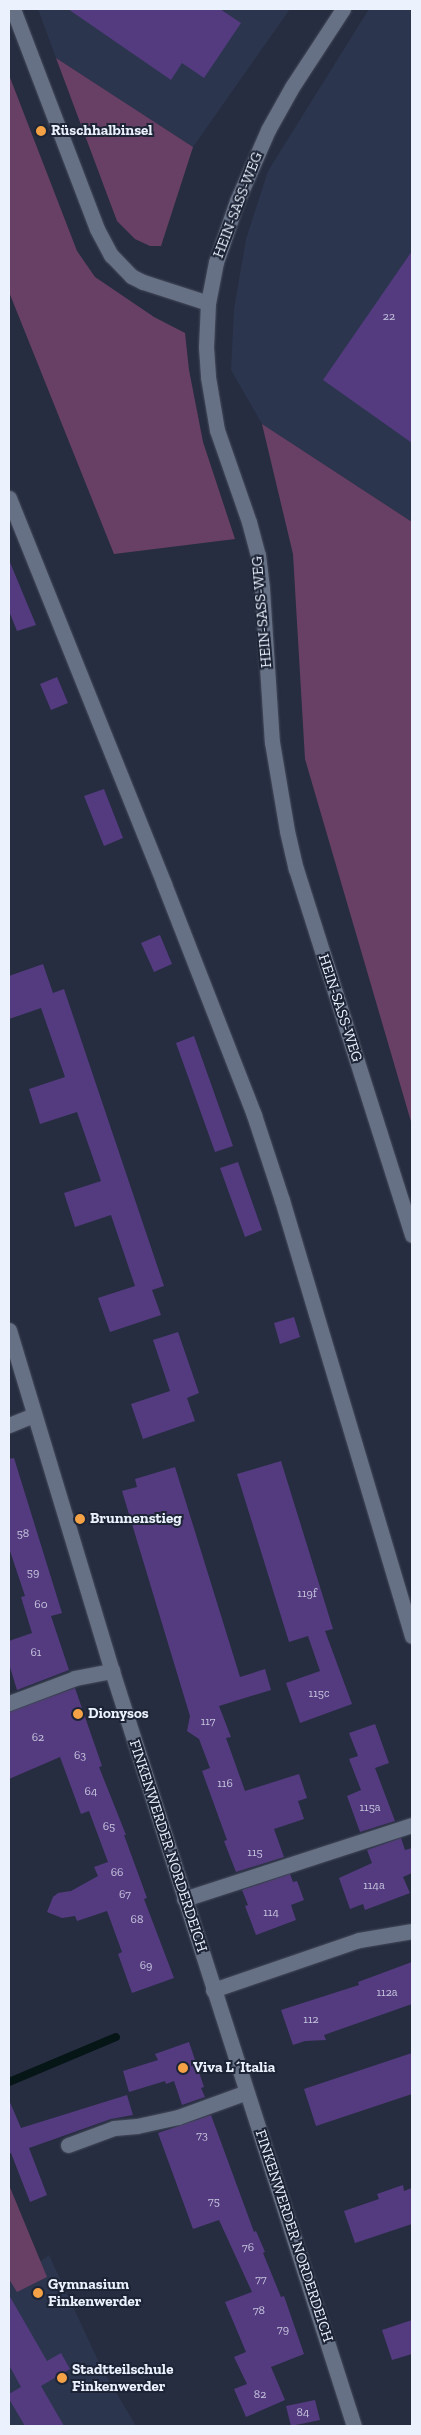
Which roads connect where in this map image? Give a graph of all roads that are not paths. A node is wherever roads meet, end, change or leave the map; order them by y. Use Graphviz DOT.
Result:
graph roads {
  1 [pos="13,9"];
  2 [pos="343,9"];
  3 [pos="208,303"];
  4 [pos="9,498"];
  5 [pos="412,1235"];
  6 [pos="9,1330"];
  7 [pos="34,1415"];
  8 [pos="9,1425"];
  9 [pos="412,1636"];
  10 [pos="112,1671"];
  11 [pos="9,1703"];
  12 [pos="412,1825"];
  13 [pos="184,1899"];
  14 [pos="412,1931"];
  15 [pos="213,1990"];
  16 [pos="247,2092"];
  17 [pos="68,2146"];
  18 [pos="354,2426"];
  1 -- 3 [label="street"];
  2 -- 3 [label="street, HEIN-SASS-WEG"];
  3 -- 5 [label="street, HEIN-SASS-WEG"];
  4 -- 9 [label="street"];
  6 -- 7 [label="street, FINKENWERDER NORDERDEICH"];
  7 -- 8 [label="street"];
  7 -- 10 [label="street, FINKENWERDER NORDERDEICH"];
  10 -- 11 [label="street"];
  10 -- 13 [label="street, FINKENWERDER NORDERDEICH"];
  12 -- 13 [label="street"];
  13 -- 15 [label="street, FINKENWERDER NORDERDEICH"];
  14 -- 15 [label="street"];
  15 -- 16 [label="street, FINKENWERDER NORDERDEICH"];
  16 -- 17 [label="street"];
  16 -- 18 [label="street, FINKENWERDER NORDERDEICH"];
}
